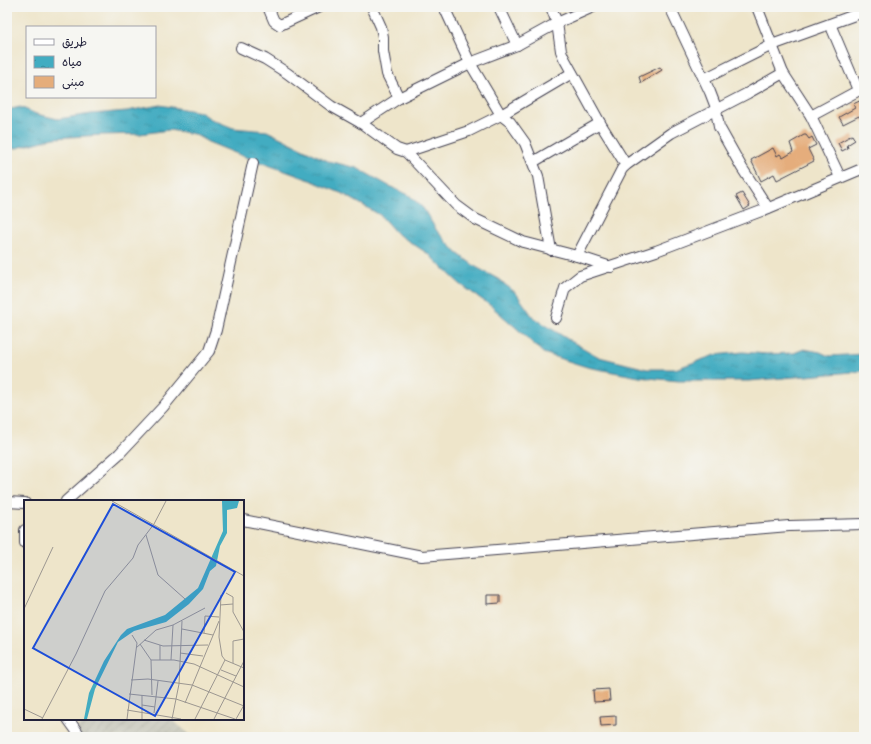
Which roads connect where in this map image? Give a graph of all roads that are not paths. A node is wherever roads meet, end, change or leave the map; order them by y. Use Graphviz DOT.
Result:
graph roads {
  1 [pos="268,7"];
  2 [pos="319,7"];
  3 [pos="372,7"];
  4 [pos="444,7"];
  5 [pos="499,7"];
  6 [pos="551,7"];
  7 [pos="593,7"];
  8 [pos="670,7"];
  9 [pos="757,7"];
  10 [pos="863,11"];
  11 [pos="556,23"];
  12 [pos="830,24"];
  13 [pos="517,45"];
  14 [pos="772,45"];
  15 [pos="241,48"];
  16 [pos="470,63"];
  17 [pos="572,73"];
  18 [pos="783,73"];
  19 [pos="704,79"];
  20 [pos="861,89"];
  21 [pos="399,98"];
  22 [pos="715,110"];
  23 [pos="501,115"];
  24 [pos="811,116"];
  25 [pos="361,123"];
  26 [pos="600,123"];
  27 [pos="406,152"];
  28 [pos="533,162"];
  29 [pos="253,163"];
  30 [pos="626,165"];
  31 [pos="864,168"];
  32 [pos="840,177"];
  33 [pos="768,208"];
  34 [pos="551,250"];
  35 [pos="577,256"];
  36 [pos="610,267"];
  37 [pos="556,318"];
  38 [pos="67,500"];
  39 [pos="7,502"];
  40 [pos="24,503"];
  41 [pos="244,520"];
  42 [pos="864,524"];
  43 [pos="69,720"];
  44 [pos="81,737"];
  1 -- 2 [label="street"];
  3 -- 21 [label="street"];
  4 -- 16 [label="street"];
  5 -- 13 [label="street"];
  6 -- 11 [label="street"];
  7 -- 11 [label="street"];
  8 -- 19 [label="street"];
  9 -- 14 [label="street"];
  10 -- 12 [label="street"];
  11 -- 13 [label="street"];
  11 -- 17 [label="street"];
  12 -- 14 [label="street"];
  12 -- 20 [label="street"];
  13 -- 16 [label="street"];
  14 -- 18 [label="street"];
  14 -- 19 [label="street"];
  15 -- 25 [label="street"];
  16 -- 21 [label="street"];
  16 -- 23 [label="street"];
  17 -- 23 [label="street"];
  17 -- 26 [label="street"];
  18 -- 22 [label="street"];
  18 -- 24 [label="street"];
  19 -- 22 [label="street"];
  20 -- 24 [label="street"];
  21 -- 25 [label="street"];
  22 -- 30 [label="street"];
  22 -- 33 [label="street"];
  23 -- 27 [label="street"];
  23 -- 28 [label="street"];
  24 -- 32 [label="street"];
  25 -- 27 [label="street"];
  26 -- 28 [label="street"];
  26 -- 30 [label="street"];
  27 -- 34 [label="street"];
  28 -- 34 [label="street"];
  29 -- 38 [label="street"];
  30 -- 35 [label="street"];
  31 -- 32 [label="street"];
  32 -- 33 [label="street"];
  33 -- 36 [label="street"];
  34 -- 35 [label="street"];
  35 -- 36 [label="street"];
  36 -- 37 [label="street"];
  39 -- 40 [label="street"];
  41 -- 42 [label="street"];
  43 -- 44 [label="street"];
}
